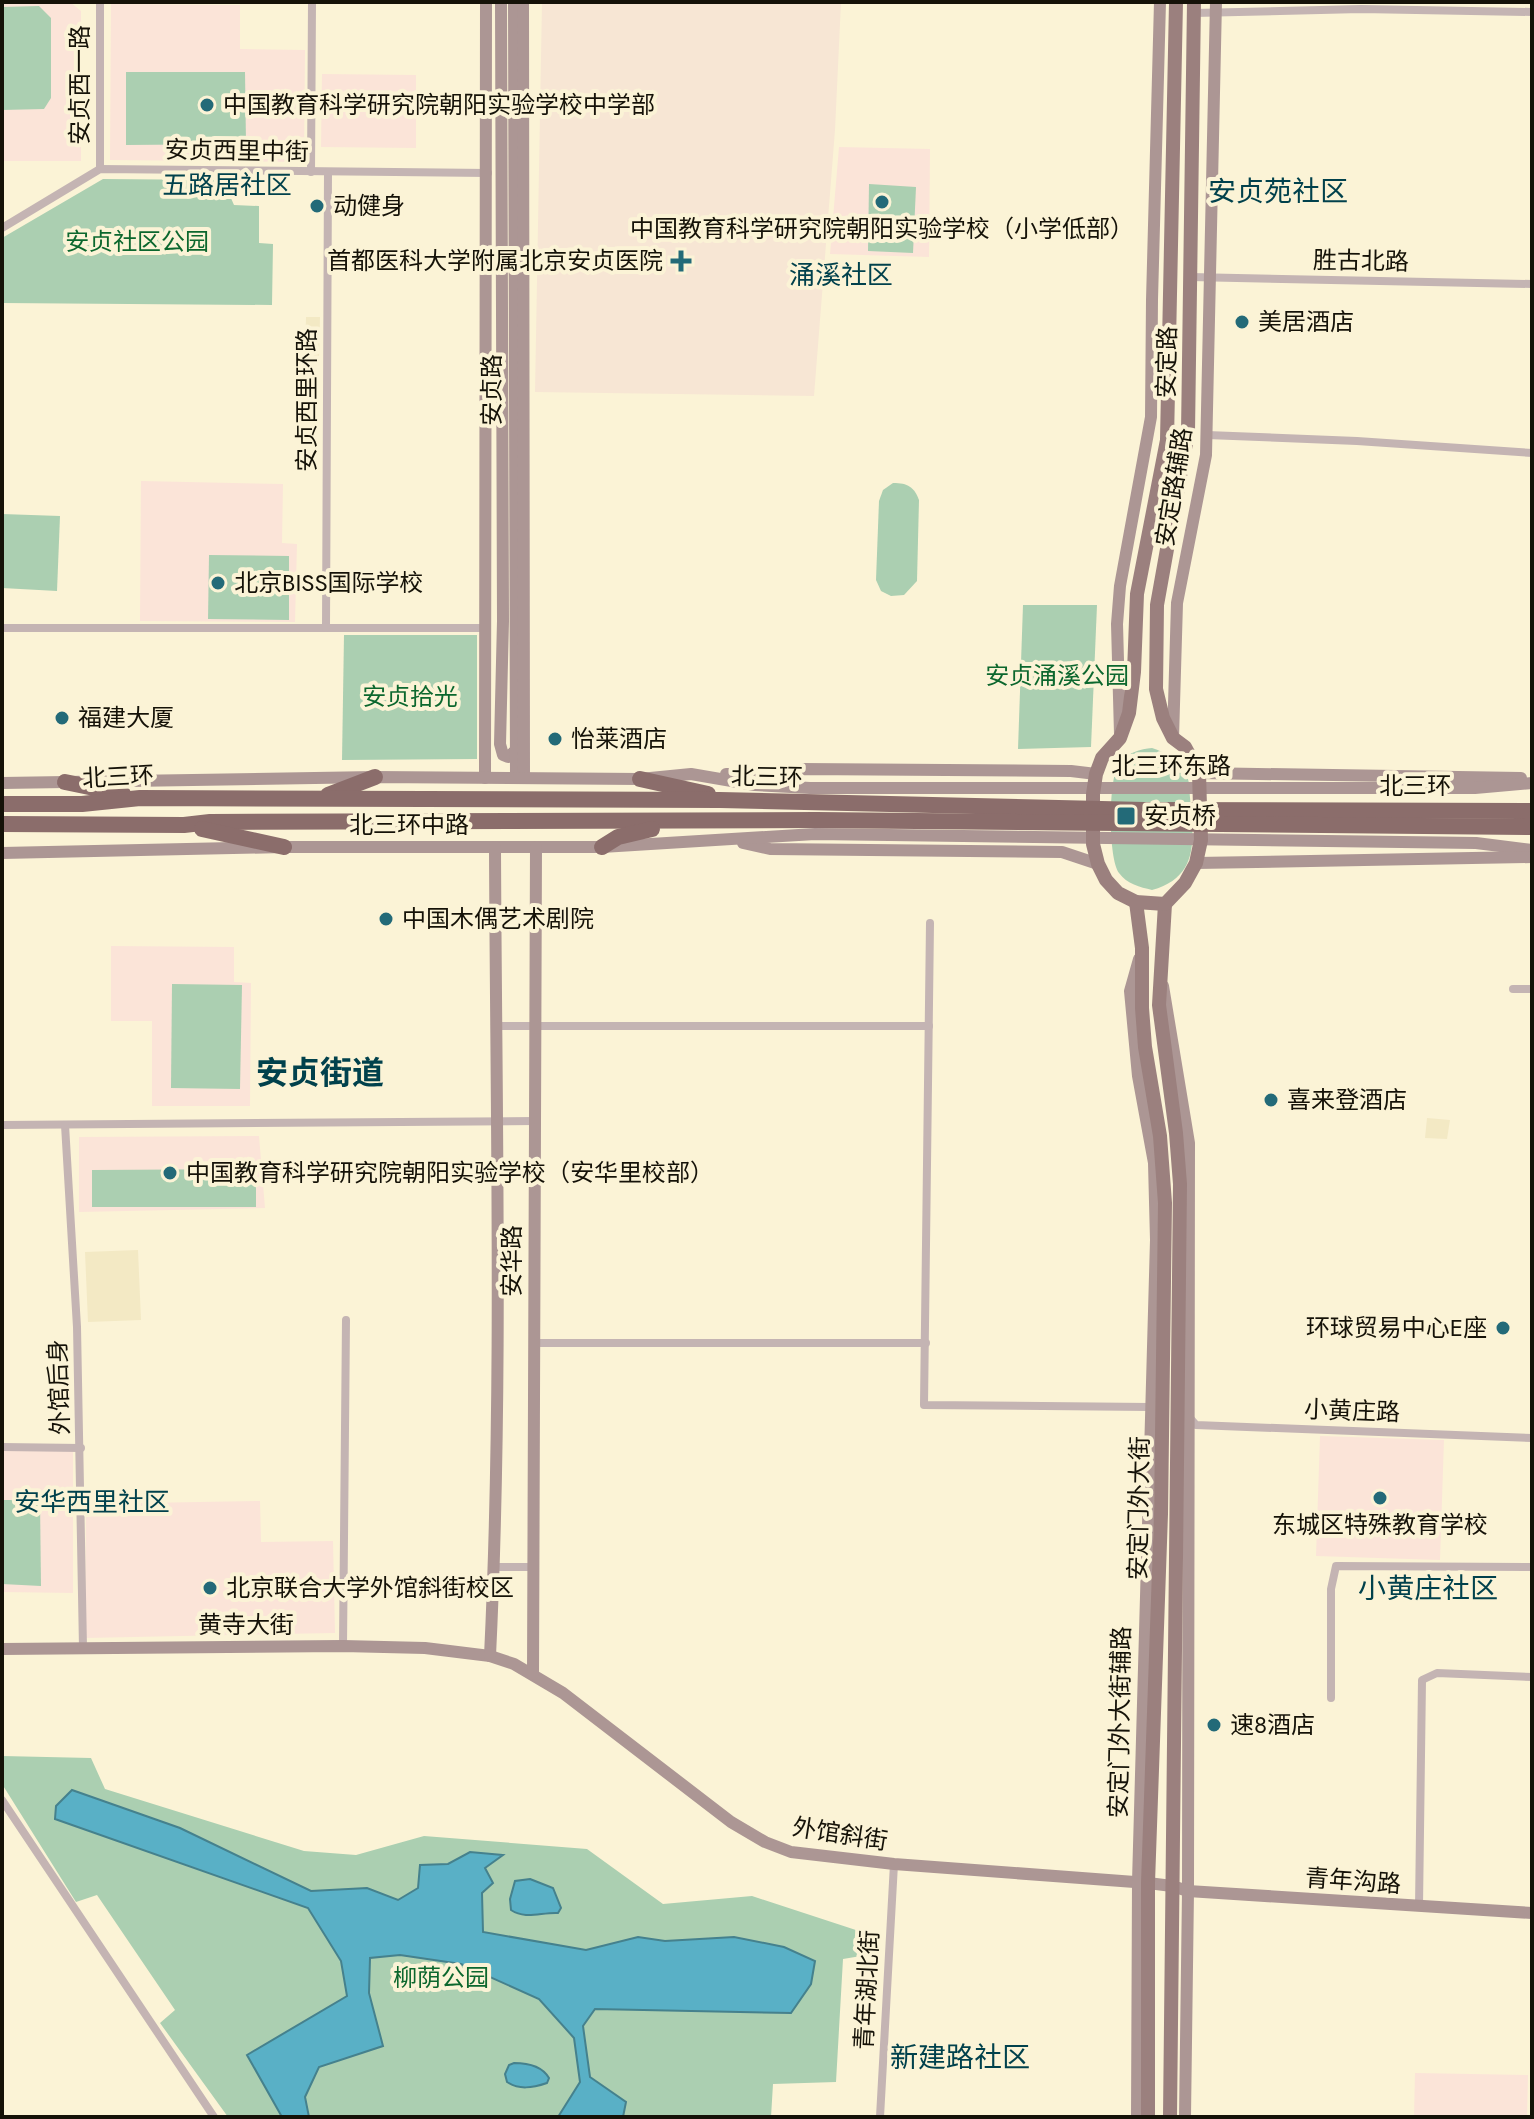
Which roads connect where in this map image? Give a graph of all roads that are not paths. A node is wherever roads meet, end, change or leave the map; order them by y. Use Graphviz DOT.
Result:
graph roads {
  1 [pos="100,2"];
  2 [pos="312,2"];
  3 [pos="486,2"];
  4 [pos="501,2"];
  5 [pos="514,2"];
  6 [pos="523,2"];
  7 [pos="1160,2"];
  8 [pos="1176,2"];
  9 [pos="1360,6"];
  10 [pos="1216,7"];
  11 [pos="1194,8"];
  12 [pos="1532,12"];
  13 [pos="507,141"];
  14 [pos="100,169"];
  15 [pos="311,172"];
  16 [pos="328,172"];
  17 [pos="488,173"];
  18 [pos="2,228"];
  19 [pos="519,260"];
  20 [pos="1169,266"];
  21 [pos="1190,277"];
  22 [pos="1209,279"];
  23 [pos="1532,284"];
  24 [pos="487,290"];
  25 [pos="1152,300"];
  26 [pos="502,303"];
  27 [pos="1207,435"];
  28 [pos="1532,453"];
  29 [pos="514,522"];
  30 [pos="524,532"];
  31 [pos="503,534"];
  32 [pos="485,559"];
  33 [pos="2,628"];
  34 [pos="326,628"];
  35 [pos="484,628"];
  36 [pos="484,702"];
  37 [pos="500,738"];
  38 [pos="1120,738"];
  39 [pos="1173,738"];
  40 [pos="515,751"];
  41 [pos="1199,773"];
  42 [pos="691,774"];
  43 [pos="1096,774"];
  44 [pos="375,777"];
  45 [pos="485,778"];
  46 [pos="520,778"];
  47 [pos="640,779"];
  48 [pos="1532,781"];
  49 [pos="65,782"];
  50 [pos="2,783"];
  51 [pos="812,795"];
  52 [pos="140,798"];
  53 [pos="318,800"];
  54 [pos="720,800"];
  55 [pos="2,804"];
  56 [pos="1532,815"];
  57 [pos="679,822"];
  58 [pos="2,824"];
  59 [pos="184,825"];
  60 [pos="816,827"];
  61 [pos="1475,827"];
  62 [pos="728,839"];
  63 [pos="284,847"];
  64 [pos="495,847"];
  65 [pos="536,847"];
  66 [pos="602,847"];
  67 [pos="1532,850"];
  68 [pos="2,853"];
  69 [pos="1532,857"];
  70 [pos="1196,863"];
  71 [pos="1098,864"];
  72 [pos="1136,902"];
  73 [pos="1165,904"];
  74 [pos="930,923"];
  75 [pos="1513,989"];
  76 [pos="1532,989"];
  77 [pos="496,1026"];
  78 [pos="535,1026"];
  79 [pos="929,1026"];
  80 [pos="496,1121"];
  81 [pos="535,1121"];
  82 [pos="2,1125"];
  83 [pos="65,1125"];
  84 [pos="346,1320"];
  85 [pos="534,1343"];
  86 [pos="926,1343"];
  87 [pos="1170,1409"];
  88 [pos="1532,1438"];
  89 [pos="2,1447"];
  90 [pos="81,1448"];
  91 [pos="494,1567"];
  92 [pos="533,1567"];
  93 [pos="1532,1567"];
  94 [pos="343,1646"];
  95 [pos="83,1648"];
  96 [pos="2,1649"];
  97 [pos="490,1656"];
  98 [pos="533,1674"];
  99 [pos="1532,1677"];
  100 [pos="1331,1698"];
  101 [pos="2,1800"];
  102 [pos="894,1864"];
  103 [pos="1143,1882"];
  104 [pos="1172,1886"];
  105 [pos="1188,1891"];
  106 [pos="1419,1907"];
  107 [pos="1532,1913"];
  108 [pos="1186,1959"];
  109 [pos="1171,1977"];
  110 [pos="214,2117"];
  111 [pos="880,2117"];
  112 [pos="1137,2117"];
  113 [pos="1148,2117"];
  114 [pos="1170,2117"];
  115 [pos="1185,2117"];
  1 -- 14 [label="street, 安贞西一路"];
  2 -- 15 [label="street"];
  3 -- 13 [label="street, 安贞路"];
  4 -- 13 [label="street, 安贞路"];
  5 -- 13 [label="street, 安贞路"];
  6 -- 13 [label="street, 安贞路"];
  7 -- 25 [label="street, 安定路辅路"];
  8 -- 20 [label="main road, 安定路"];
  9 -- 10 [label="street"];
  9 -- 12 [label="street"];
  10 -- 11 [label="street"];
  10 -- 22 [label="street, 安定路辅路"];
  11 -- 21 [label="main road, 安定路"];
  13 -- 17 [label="street, 安贞路"];
  13 -- 19 [label="street, 安贞路"];
  13 -- 26 [label="street, 安贞路"];
  14 -- 15 [label="street, 安贞西里中街"];
  14 -- 18 [label="street"];
  15 -- 16 [label="street, 安贞西里中街"];
  16 -- 17 [label="street, 安贞西里中街"];
  16 -- 34 [label="street, 安贞西里环路"];
  17 -- 24 [label="street, 安贞路"];
  19 -- 29 [label="street, 安贞路"];
  19 -- 30 [label="street, 安贞路"];
  20 -- 25 [label="street"];
  20 -- 38 [label="main road, 安定路"];
  21 -- 22 [label="street, 胜古北路"];
  21 -- 39 [label="main road, 安定路"];
  22 -- 23 [label="street, 胜古北路"];
  22 -- 27 [label="street, 安定路辅路"];
  24 -- 26 [label="street"];
  24 -- 32 [label="street, 安贞路"];
  25 -- 38 [label="street, 安定路辅路"];
  26 -- 31 [label="street, 安贞路"];
  27 -- 28 [label="street"];
  27 -- 39 [label="street, 安定路辅路"];
  29 -- 30 [label="street"];
  29 -- 40 [label="street, 安贞路"];
  30 -- 46 [label="street, 安贞路"];
  31 -- 32 [label="street"];
  31 -- 37 [label="street, 安贞路"];
  32 -- 35 [label="street, 安贞路"];
  33 -- 34 [label="street"];
  34 -- 35 [label="street"];
  35 -- 36 [label="street, 安贞路"];
  36 -- 37 [label="street"];
  36 -- 45 [label="street, 安贞路"];
  37 -- 40 [label="street"];
  38 -- 43 [label="main road, 安定路"];
  39 -- 41 [label="main road, 安定路"];
  40 -- 46 [label="street, 安贞路"];
  41 -- 48 [label="street"];
  41 -- 70 [label="main road"];
  42 -- 43 [label="street"];
  42 -- 47 [label="street, 北三环中路"];
  42 -- 51 [label="street, 北三环中路"];
  43 -- 71 [label="main road"];
  44 -- 45 [label="street, 北三环中路"];
  44 -- 49 [label="street, 北三环中路"];
  44 -- 53 [label="highway"];
  45 -- 46 [label="street, 北三环中路"];
  46 -- 47 [label="street, 北三环中路"];
  47 -- 54 [label="highway"];
  48 -- 51 [label="street, 北三环东路"];
  49 -- 50 [label="street, 北三环中路"];
  49 -- 52 [label="highway"];
  51 -- 54 [label="highway, 北三环"];
  51 -- 61 [label="highway, 北三环"];
  52 -- 53 [label="highway, 北三环"];
  52 -- 55 [label="highway, 北三环"];
  53 -- 54 [label="highway, 北三环"];
  56 -- 61 [label="highway, 北三环"];
  57 -- 59 [label="highway, 北三环"];
  57 -- 60 [label="highway, 北三环"];
  57 -- 66 [label="highway"];
  58 -- 59 [label="highway, 北三环"];
  59 -- 63 [label="highway"];
  60 -- 61 [label="highway, 北三环"];
  60 -- 62 [label="street, 北三环中路"];
  61 -- 67 [label="street"];
  62 -- 66 [label="street, 北三环中路"];
  62 -- 71 [label="street"];
  63 -- 64 [label="street, 北三环中路"];
  63 -- 68 [label="street, 北三环中路"];
  64 -- 65 [label="street, 北三环中路"];
  64 -- 77 [label="street, 安华路"];
  65 -- 66 [label="street, 北三环中路"];
  65 -- 78 [label="street, 安华路"];
  69 -- 70 [label="street"];
  70 -- 73 [label="main road"];
  71 -- 72 [label="main road"];
  72 -- 73 [label="main road"];
  72 -- 87 [label="main road, 安定门外大街"];
  73 -- 87 [label="main road, 安定门外大街"];
  74 -- 79 [label="street"];
  75 -- 76 [label="street"];
  77 -- 78 [label="street"];
  77 -- 80 [label="street, 安华路"];
  78 -- 79 [label="street"];
  78 -- 81 [label="street, 安华路"];
  79 -- 86 [label="street"];
  80 -- 81 [label="street"];
  80 -- 83 [label="street"];
  80 -- 91 [label="street, 安华路"];
  81 -- 85 [label="street, 安华路"];
  82 -- 83 [label="street"];
  83 -- 90 [label="street, 外馆后身"];
  84 -- 94 [label="street"];
  85 -- 86 [label="street"];
  85 -- 92 [label="street, 安华路"];
  86 -- 87 [label="street, 小黄庄路"];
  87 -- 88 [label="street, 小黄庄路"];
  87 -- 103 [label="main road, 安定门外大街"];
  87 -- 104 [label="main road, 安定门外大街"];
  87 -- 105 [label="street"];
  89 -- 90 [label="street"];
  90 -- 95 [label="street, 外馆后身"];
  91 -- 92 [label="street"];
  91 -- 97 [label="street, 安华路"];
  92 -- 98 [label="street, 安华路"];
  93 -- 100 [label="street"];
  94 -- 95 [label="street, 黄寺大街"];
  94 -- 97 [label="street, 黄寺大街"];
  95 -- 96 [label="street, 黄寺大街"];
  97 -- 98 [label="street, 外馆斜街"];
  98 -- 102 [label="street, 外馆斜街"];
  99 -- 106 [label="street"];
  101 -- 110 [label="street"];
  102 -- 103 [label="street, 外馆斜街"];
  102 -- 111 [label="street, 青年湖北街"];
  103 -- 104 [label="street, 外馆斜街"];
  103 -- 112 [label="street"];
  103 -- 113 [label="main road, 安定门外大街"];
  104 -- 105 [label="street, 青年沟路"];
  104 -- 109 [label="main road, 安定门外大街"];
  105 -- 106 [label="street, 青年沟路"];
  105 -- 108 [label="street"];
  106 -- 107 [label="street, 青年沟路"];
  108 -- 109 [label="street"];
  108 -- 115 [label="street"];
  109 -- 114 [label="main road, 安定门外大街"];
}
